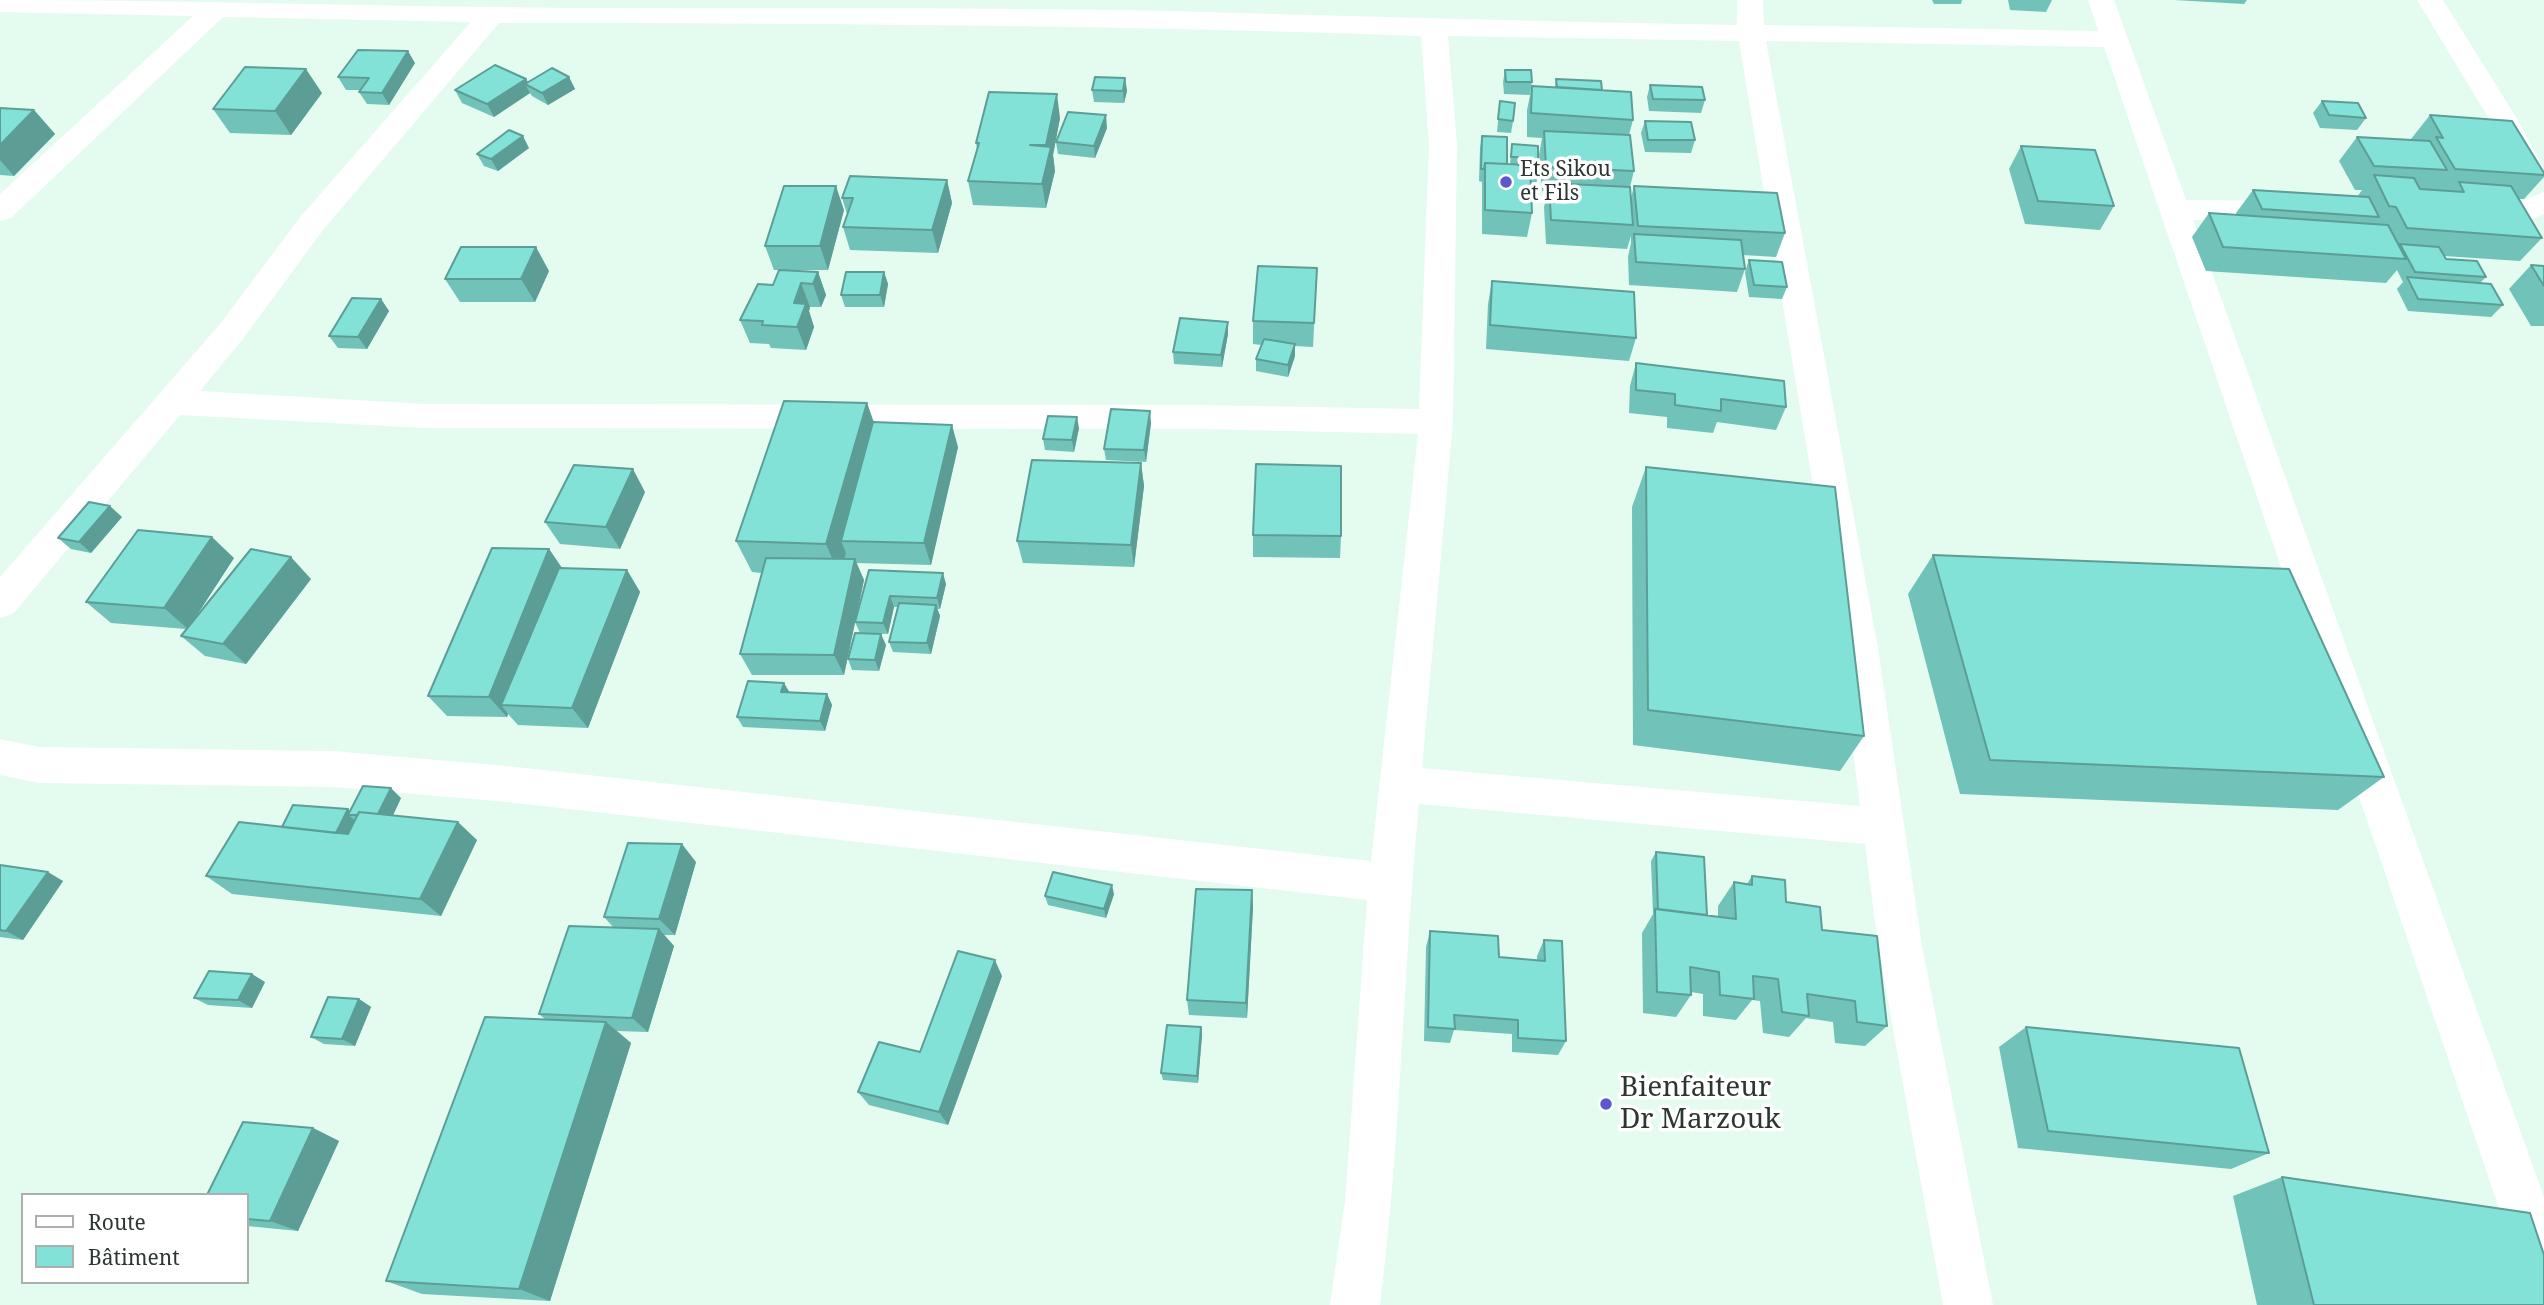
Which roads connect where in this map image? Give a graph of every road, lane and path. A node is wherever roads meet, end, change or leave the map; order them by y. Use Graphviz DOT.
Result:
graph roads {
  1 [pos="1479,0"];
  2 [pos="2101,0"];
  3 [pos="2430,0"];
  4 [pos="0,4"];
  5 [pos="327,5"];
  6 [pos="216,9"];
  7 [pos="1172,10"];
  8 [pos="492,15"];
  9 [pos="1750,17"];
  10 [pos="1434,29"];
  11 [pos="1477,29"];
  12 [pos="2114,39"];
  13 [pos="2544,200"];
  14 [pos="2175,210"];
  15 [pos="0,211"];
  16 [pos="2312,212"];
  17 [pos="2449,213"];
  18 [pos="173,402"];
  19 [pos="1436,422"];
  20 [pos="0,603"];
  21 [pos="0,757"];
  22 [pos="1400,784"];
  23 [pos="1884,827"];
  24 [pos="1390,883"];
  25 [pos="2544,1267"];
  26 [pos="1355,1305"];
  27 [pos="1968,1305"];
  1 -- 11 [label="street"];
  2 -- 12 [label="street"];
  3 -- 13 [label="street"];
  4 -- 6 [label="street"];
  5 -- 6 [label="street"];
  5 -- 8 [label="street"];
  6 -- 15 [label="street"];
  7 -- 8 [label="street"];
  7 -- 10 [label="street"];
  8 -- 18 [label="street"];
  9 -- 11 [label="street"];
  9 -- 12 [label="street"];
  9 -- 23 [label="street"];
  10 -- 11 [label="street"];
  10 -- 19 [label="street"];
  12 -- 14 [label="street"];
  13 -- 17 [label="street"];
  14 -- 16 [label="street"];
  14 -- 25 [label="street"];
  18 -- 19 [label="street"];
  18 -- 20 [label="street"];
  19 -- 22 [label="street"];
  21 -- 24 [label="street"];
  22 -- 23 [label="street"];
  22 -- 24 [label="street"];
  23 -- 27 [label="street"];
  24 -- 26 [label="street"];
}
